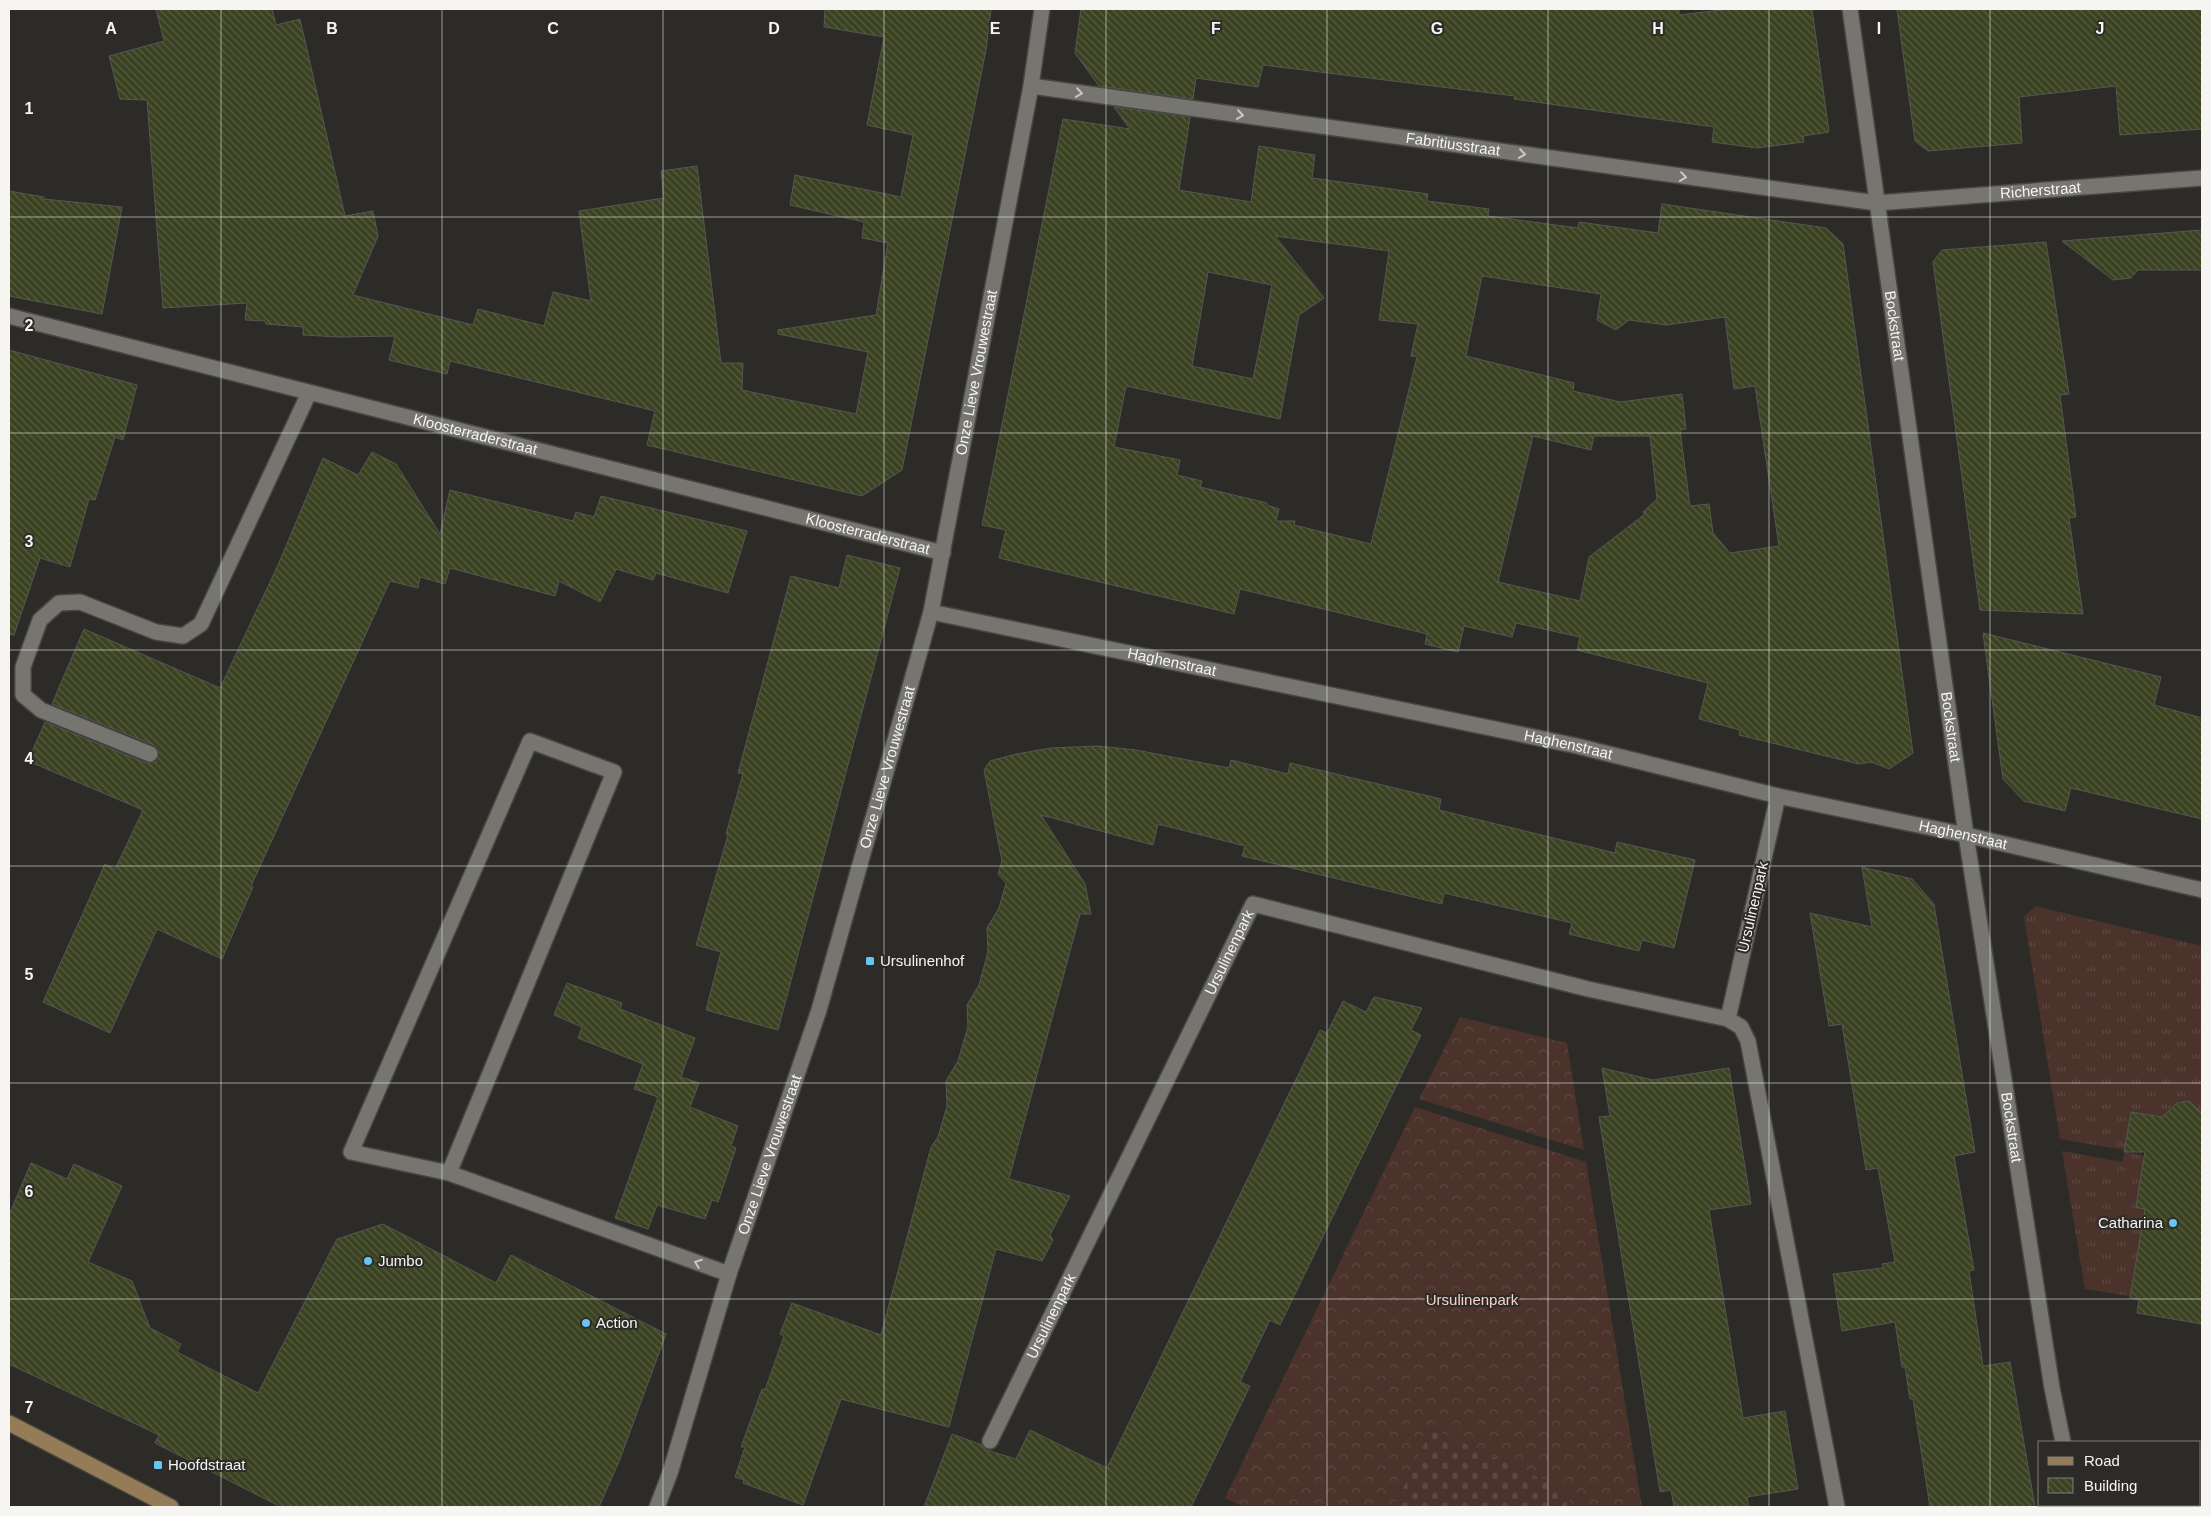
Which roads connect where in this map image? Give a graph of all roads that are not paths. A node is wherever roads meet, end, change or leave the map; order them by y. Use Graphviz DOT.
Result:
graph roads {
  1 [pos="1042,9"];
  2 [pos="1850,9"];
  3 [pos="1031,86"];
  4 [pos="2202,178"];
  5 [pos="1877,203"];
  6 [pos="9,316"];
  7 [pos="309,393"];
  8 [pos="943,553"];
  9 [pos="931,612"];
  10 [pos="150,754"];
  11 [pos="1778,796"];
  12 [pos="1966,835"];
  13 [pos="2202,890"];
  14 [pos="1728,1019"];
  15 [pos="448,1172"];
  16 [pos="729,1274"];
  17 [pos="9,1423"];
  18 [pos="990,1440"];
  19 [pos="2063,1441"];
  20 [pos="171,1507"];
  21 [pos="657,1507"];
  22 [pos="1837,1507"];
  1 -- 3 [label="street, Onze Lieve Vrouwestraat"];
  2 -- 5 [label="street, Bockstraat"];
  3 -- 5 [label="street, Fabritiusstraat, one-way"];
  3 -- 8 [label="street, Onze Lieve Vrouwestraat"];
  4 -- 5 [label="street, Richerstraat"];
  5 -- 12 [label="street, Bockstraat"];
  6 -- 7 [label="street, Kloosterraderstraat"];
  7 -- 8 [label="street, Kloosterraderstraat"];
  7 -- 10 [label="street"];
  8 -- 9 [label="street, Onze Lieve Vrouwestraat"];
  9 -- 11 [label="street, Haghenstraat"];
  9 -- 16 [label="street, Onze Lieve Vrouwestraat"];
  11 -- 12 [label="street, Haghenstraat"];
  11 -- 14 [label="street, Ursulinenpark"];
  12 -- 13 [label="street, Haghenstraat"];
  12 -- 19 [label="street, Bockstraat"];
  14 -- 18 [label="street, Ursulinenpark"];
  14 -- 22 [label="street"];
  15 -- 15 [label="street"];
  16 -- 15 [label="street, one-way"];
  16 -- 21 [label="street, Onze Lieve Vrouwestraat"];
  17 -- 20 [label="main road"];
}
